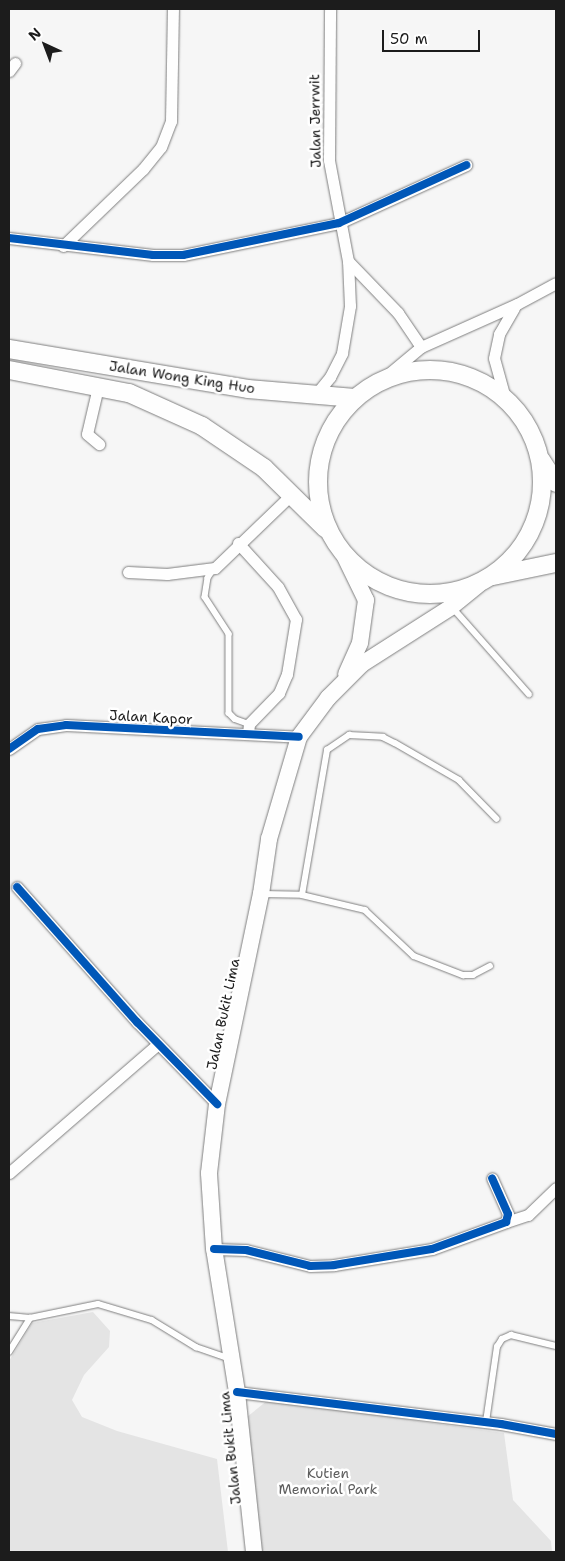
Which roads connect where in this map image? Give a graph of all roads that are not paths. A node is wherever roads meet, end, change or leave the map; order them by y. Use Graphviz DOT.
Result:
graph roads {
  1 [pos="173,9"];
  2 [pos="330,9"];
  3 [pos="466,164"];
  4 [pos="339,223"];
  5 [pos="9,238"];
  6 [pos="62,246"];
  7 [pos="348,261"];
  8 [pos="556,283"];
  9 [pos="517,304"];
  10 [pos="421,347"];
  11 [pos="9,349"];
  12 [pos="9,370"];
  13 [pos="378,382"];
  14 [pos="98,387"];
  15 [pos="317,393"];
  16 [pos="355,398"];
  17 [pos="505,398"];
  18 [pos="99,444"];
  19 [pos="541,460"];
  20 [pos="556,483"];
  21 [pos="293,493"];
  22 [pos="329,532"];
  23 [pos="238,543"];
  24 [pos="345,557"];
  25 [pos="556,564"];
  26 [pos="215,568"];
  27 [pos="128,572"];
  28 [pos="486,580"];
  29 [pos="451,606"];
  30 [pos="344,678"];
  31 [pos="529,694"];
  32 [pos="248,729"];
  33 [pos="299,737"];
  34 [pos="9,749"];
  35 [pos="497,819"];
  36 [pos="17,887"];
  37 [pos="261,894"];
  38 [pos="302,895"];
  39 [pos="490,966"];
  40 [pos="158,1044"];
  41 [pos="217,1104"];
  42 [pos="9,1172"];
  43 [pos="492,1178"];
  44 [pos="556,1188"];
  45 [pos="506,1222"];
  46 [pos="214,1250"];
  47 [pos="9,1316"];
  48 [pos="30,1318"];
  49 [pos="556,1346"];
  50 [pos="9,1352"];
  51 [pos="230,1358"];
  52 [pos="237,1392"];
  53 [pos="486,1422"];
  54 [pos="556,1434"];
  55 [pos="254,1552"];
  1 -- 6 [label="street"];
  2 -- 4 [label="street, Jalan Jerrwit"];
  3 -- 4 [label="street"];
  4 -- 6 [label="street"];
  4 -- 7 [label="street, Jalan Jerrwit"];
  5 -- 6 [label="street"];
  7 -- 10 [label="street"];
  7 -- 15 [label="street, Jalan Jerrwit"];
  8 -- 9 [label="street"];
  9 -- 10 [label="street"];
  9 -- 17 [label="street"];
  10 -- 13 [label="street"];
  11 -- 15 [label="main road, Jalan Wong King Huo"];
  12 -- 14 [label="main road, Jalan Wong King Huo"];
  13 -- 16 [label="main road"];
  13 -- 17 [label="main road"];
  14 -- 18 [label="street"];
  14 -- 21 [label="main road, Jalan Wong King Huo"];
  15 -- 16 [label="main road, Jalan Wong King Huo"];
  16 -- 22 [label="main road"];
  17 -- 19 [label="main road"];
  19 -- 20 [label="main road"];
  19 -- 28 [label="main road"];
  21 -- 22 [label="main road, Jalan Wong King Huo"];
  21 -- 23 [label="street"];
  22 -- 24 [label="main road"];
  23 -- 26 [label="street"];
  23 -- 32 [label="street"];
  24 -- 28 [label="main road"];
  24 -- 30 [label="main road"];
  25 -- 28 [label="main road"];
  26 -- 27 [label="street"];
  26 -- 32 [label="lane"];
  28 -- 29 [label="main road"];
  29 -- 30 [label="main road"];
  29 -- 31 [label="lane"];
  30 -- 33 [label="main road, Jalan Bukit Lima"];
  32 -- 33 [label="street, Jalan Kapor"];
  32 -- 34 [label="street, Jalan Kapor"];
  33 -- 37 [label="main road, Jalan Bukit Lima"];
  35 -- 38 [label="lane"];
  36 -- 40 [label="street"];
  37 -- 38 [label="lane"];
  37 -- 41 [label="main road, Jalan Bukit Lima"];
  38 -- 39 [label="lane"];
  40 -- 41 [label="street"];
  40 -- 42 [label="street"];
  41 -- 46 [label="main road, Jalan Bukit Lima"];
  43 -- 45 [label="street"];
  44 -- 45 [label="street"];
  45 -- 46 [label="street"];
  46 -- 51 [label="main road, Jalan Bukit Lima"];
  47 -- 48 [label="lane"];
  48 -- 50 [label="lane"];
  48 -- 51 [label="lane"];
  49 -- 53 [label="lane"];
  51 -- 52 [label="main road, Jalan Bukit Lima"];
  52 -- 53 [label="street"];
  52 -- 55 [label="main road, Jalan Bukit Lima"];
  53 -- 54 [label="street"];
}
